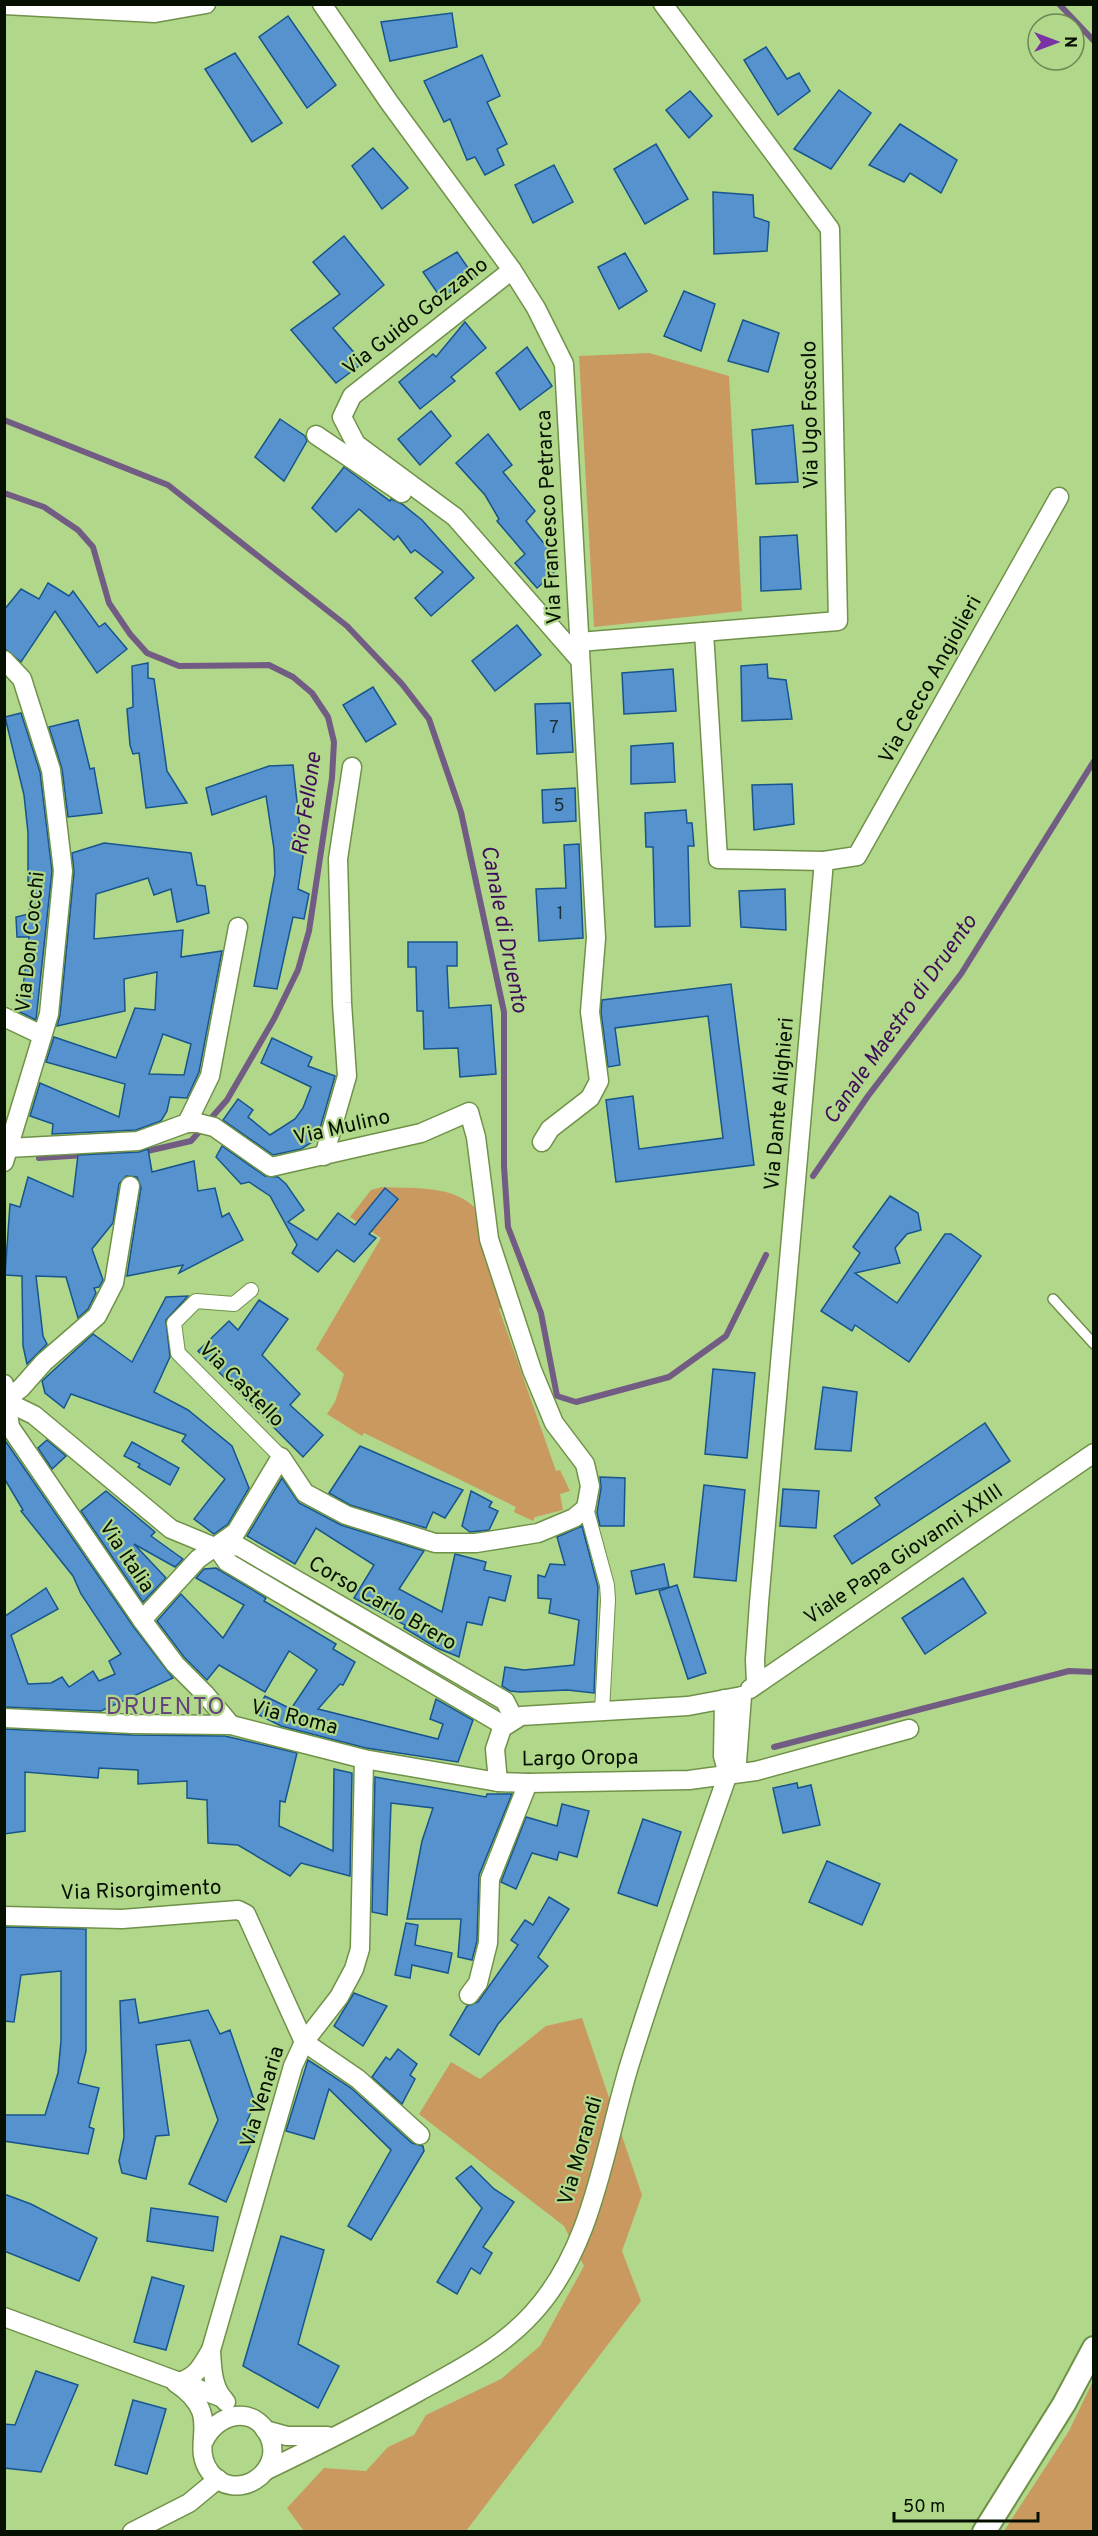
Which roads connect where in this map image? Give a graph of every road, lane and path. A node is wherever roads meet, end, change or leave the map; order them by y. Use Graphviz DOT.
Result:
graph roads {
  1 [pos="206,4"];
  2 [pos="322,4"];
  3 [pos="663,4"];
  4 [pos="4,5"];
  5 [pos="512,270"];
  6 [pos="316,435"];
  7 [pos="1059,497"];
  8 [pos="704,632"];
  9 [pos="580,659"];
  10 [pos="4,660"];
  11 [pos="352,767"];
  12 [pos="824,861"];
  13 [pos="237,927"];
  14 [pos="4,1017"];
  15 [pos="42,1035"];
  16 [pos="200,1124"];
  17 [pos="542,1142"];
  18 [pos="6,1155"];
  19 [pos="324,1156"];
  20 [pos="130,1186"];
  21 [pos="251,1290"];
  22 [pos="1053,1299"];
  23 [pos="1094,1344"];
  24 [pos="5,1395"];
  25 [pos="1094,1453"];
  26 [pos="280,1456"];
  27 [pos="586,1508"];
  28 [pos="217,1548"];
  29 [pos="142,1620"];
  30 [pos="756,1683"];
  31 [pos="733,1698"];
  32 [pos="602,1711"];
  33 [pos="4,1718"];
  34 [pos="508,1724"];
  35 [pos="231,1725"];
  36 [pos="909,1729"];
  37 [pos="364,1759"];
  38 [pos="728,1774"];
  39 [pos="498,1782"];
  40 [pos="528,1784"];
  41 [pos="4,1916"];
  42 [pos="469,1995"];
  43 [pos="304,2042"];
  44 [pos="420,2135"];
  45 [pos="4,2317"];
  46 [pos="1094,2348"];
  47 [pos="210,2350"];
  48 [pos="176,2383"];
  49 [pos="223,2398"];
  50 [pos="243,2416"];
  51 [pos="266,2430"];
  52 [pos="339,2436"];
  53 [pos="204,2441"];
  54 [pos="267,2470"];
  55 [pos="218,2479"];
  56 [pos="166,2523"];
  57 [pos="132,2532"];
  58 [pos="984,2532"];
  1 -- 4 [label="street"];
  2 -- 5 [label="street, Via Francesco Petrarca"];
  3 -- 8 [label="street, Via Ugo Foscolo"];
  5 -- 9 [label="street, Via Francesco Petrarca"];
  5 -- 9 [label="street, Via Guido Gozzano"];
  6 -- 9 [label="street"];
  7 -- 12 [label="street, Via Cecco Angiolieri"];
  8 -- 9 [label="street, Via Ugo Foscolo"];
  8 -- 12 [label="street"];
  9 -- 17 [label="street, Via Francesco Petrarca"];
  10 -- 15 [label="street, Via Don Cocchi"];
  11 -- 19 [label="street"];
  12 -- 30 [label="street, Via Dante Alighieri"];
  13 -- 16 [label="street"];
  14 -- 15 [label="street"];
  15 -- 18 [label="street, Via Don Cocchi"];
  16 -- 18 [label="street"];
  16 -- 19 [label="street, Via Mulino"];
  19 -- 27 [label="street, Via Mulino"];
  20 -- 24 [label="street"];
  21 -- 26 [label="street, Via Castello"];
  22 -- 23 [label="lane"];
  24 -- 28 [label="street, Corso Carlo Brero"];
  24 -- 29 [label="street, Via Italia"];
  25 -- 30 [label="street, Viale Papa Giovanni XXIII"];
  26 -- 27 [label="street"];
  26 -- 28 [label="street, Via Castello"];
  27 -- 32 [label="street"];
  28 -- 29 [label="street, Via Castello"];
  28 -- 34 [label="street, Corso Carlo Brero"];
  29 -- 35 [label="street, Via Italia"];
  30 -- 31 [label="street, Viale Papa Giovanni XXIII"];
  31 -- 32 [label="street, Largo Oropa"];
  31 -- 38 [label="street"];
  32 -- 34 [label="street, Largo Oropa"];
  33 -- 35 [label="street, Via Roma"];
  34 -- 39 [label="street, Largo Oropa"];
  35 -- 37 [label="street, Via Roma"];
  36 -- 38 [label="street, Largo Oropa"];
  37 -- 39 [label="street, Via Roma"];
  37 -- 43 [label="street, Via Venaria"];
  38 -- 40 [label="street, Largo Oropa"];
  38 -- 52 [label="street, Via Morandi"];
  39 -- 40 [label="street, Largo Oropa"];
  40 -- 42 [label="street"];
  41 -- 43 [label="street, Via Risorgimento"];
  43 -- 44 [label="street"];
  43 -- 47 [label="street, Via Venaria"];
  45 -- 48 [label="street"];
  46 -- 58 [label="street"];
  47 -- 48 [label="street, Via Venaria"];
  47 -- 49 [label="street, Via Venaria"];
  48 -- 49 [label="street"];
  48 -- 53 [label="street"];
  49 -- 50 [label="street, Via Venaria"];
  50 -- 51 [label="street, Via Morandi"];
  50 -- 53 [label="street"];
  51 -- 52 [label="street, Via Morandi"];
  51 -- 54 [label="street"];
  52 -- 54 [label="street, Via Morandi"];
  53 -- 55 [label="street"];
  54 -- 55 [label="street, Via Morandi"];
  55 -- 56 [label="street"];
  56 -- 57 [label="street"];
}
